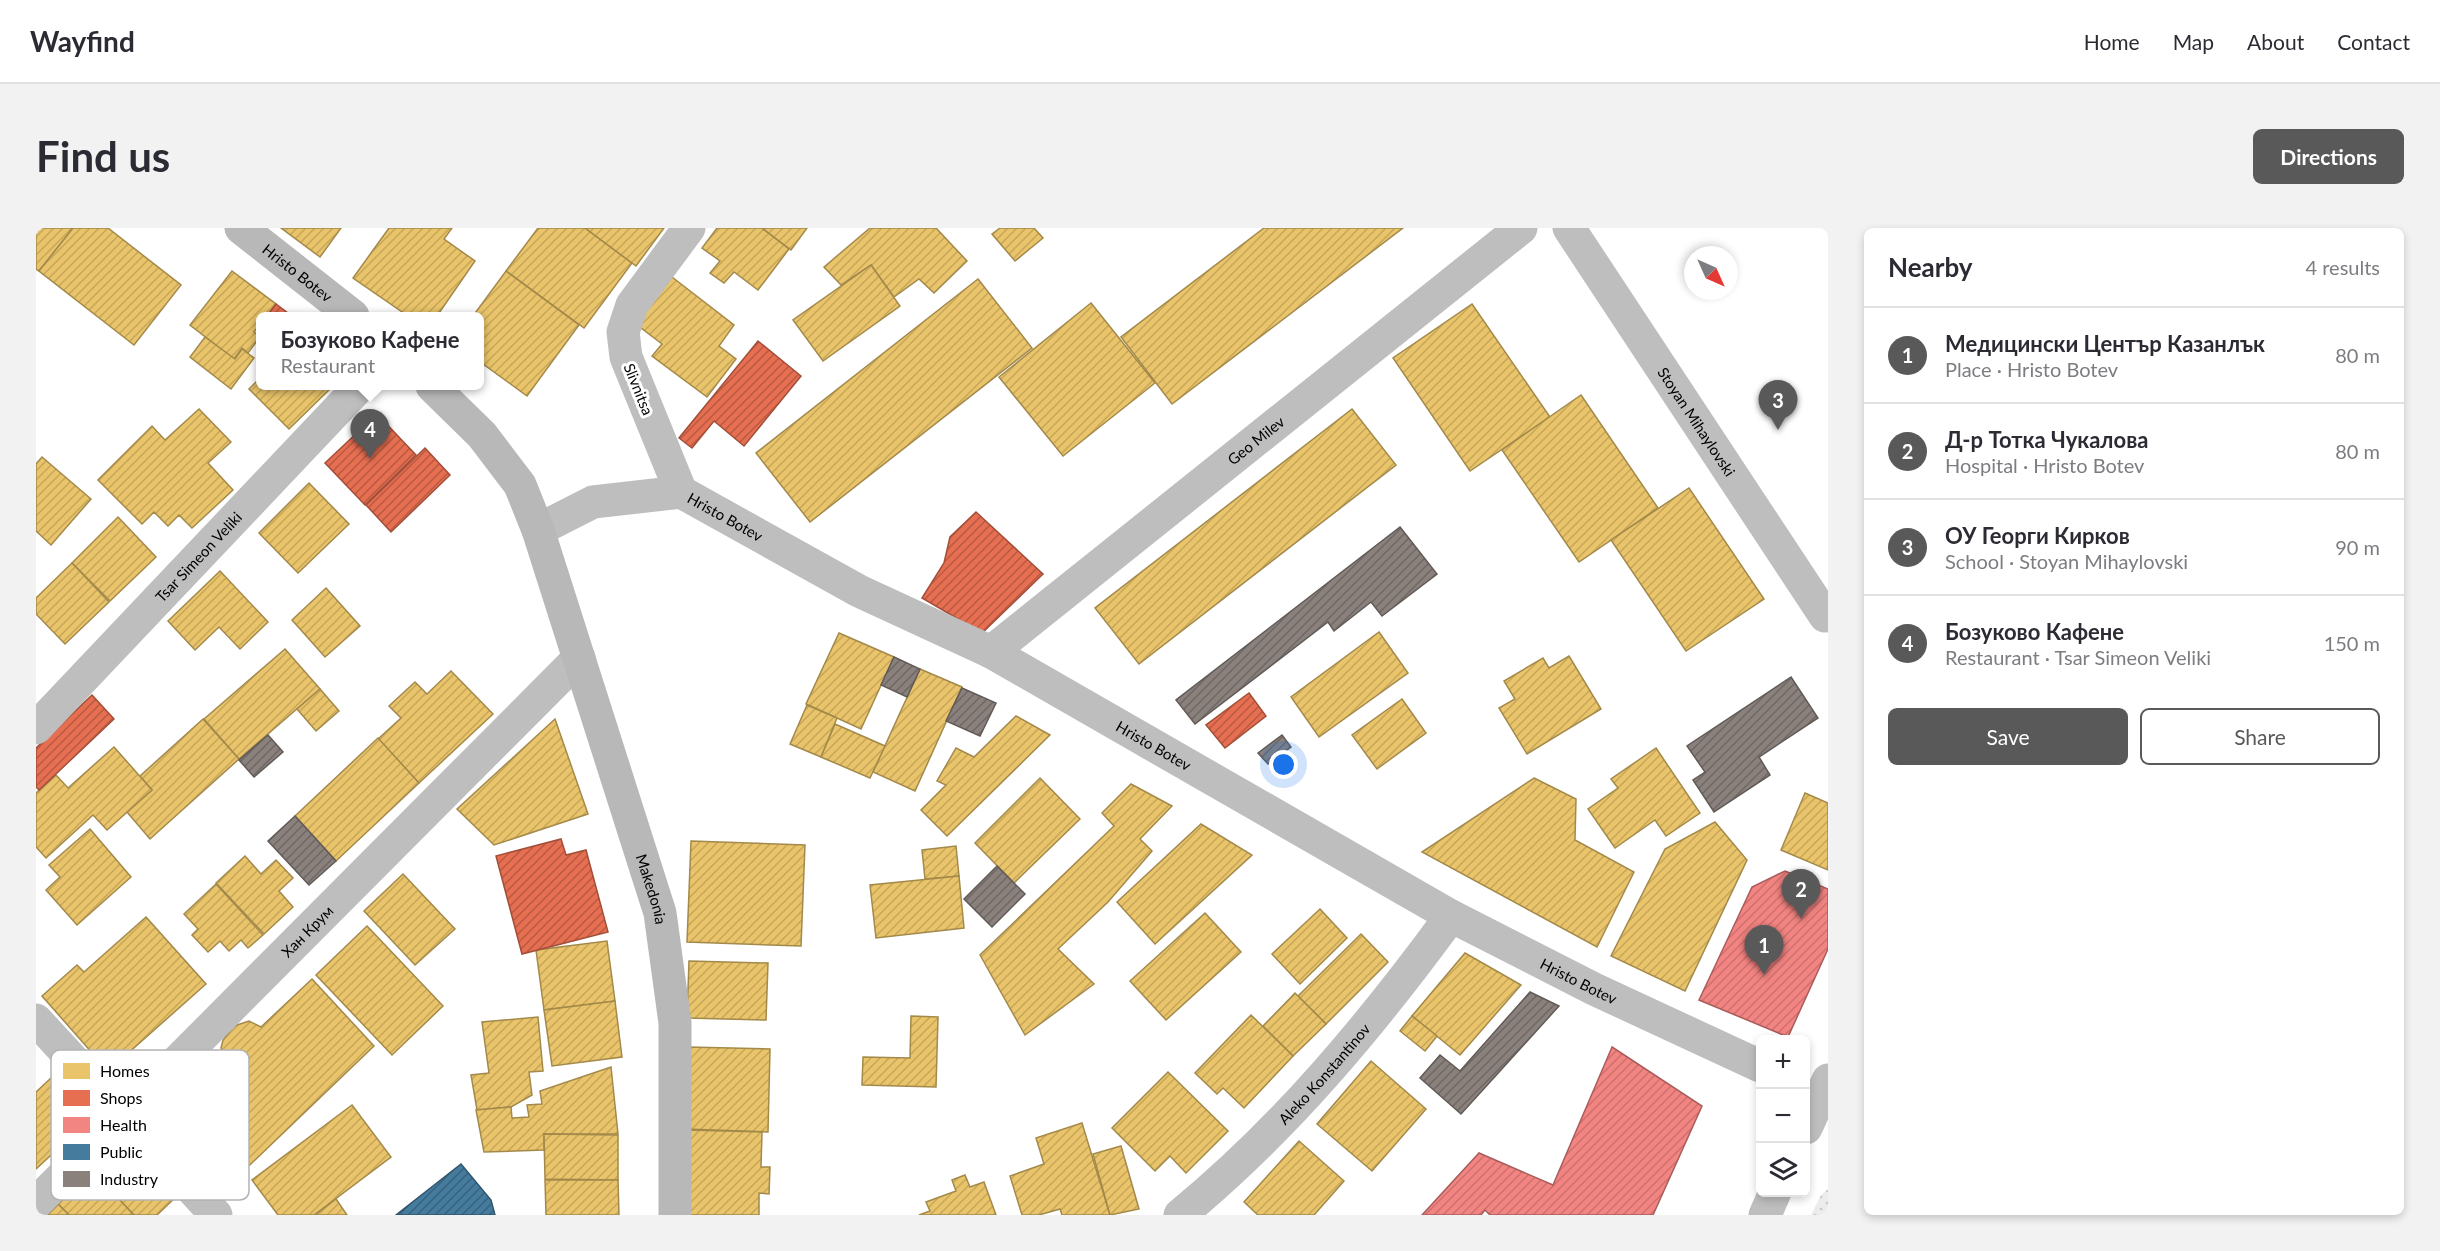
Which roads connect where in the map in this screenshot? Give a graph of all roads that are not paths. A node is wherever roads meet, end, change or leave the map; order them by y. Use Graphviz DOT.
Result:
graph roads {
  1 [pos="241,228"];
  2 [pos="689,228"];
  3 [pos="1521,228"];
  4 [pos="1569,228"];
  5 [pos="348,312"];
  6 [pos="356,390"];
  7 [pos="436,390"];
  8 [pos="681,492"];
  9 [pos="538,530"];
  10 [pos="1825,616"];
  11 [pos="991,652"];
  12 [pos="579,658"];
  13 [pos="36,728"];
  14 [pos="1451,916"];
  15 [pos="36,1020"];
  16 [pos="64,1050"];
  17 [pos="190,1050"];
  18 [pos="1756,1064"];
  19 [pos="1821,1090"];
  20 [pos="1810,1118"];
  21 [pos="51,1188"];
  22 [pos="1773,1197"];
  23 [pos="202,1200"];
  24 [pos="36,1203"];
  25 [pos="216,1215"];
  26 [pos="675,1215"];
  27 [pos="1180,1215"];
  28 [pos="1765,1215"];
  1 -- 5 [label="main road, Hristo Botev"];
  2 -- 8 [label="street, Slivnitsa"];
  3 -- 11 [label="street, Geo Milev"];
  4 -- 10 [label="street, Stoyan Mihaylovski"];
  6 -- 13 [label="street, Tsar Simeon Veliki"];
  7 -- 9 [label="main road"];
  8 -- 9 [label="street, Hristo Botev"];
  8 -- 11 [label="street, Hristo Botev"];
  9 -- 12 [label="main road, Makedonia"];
  11 -- 14 [label="street, Hristo Botev"];
  12 -- 17 [label="street, Хан Крум"];
  12 -- 26 [label="main road, Makedonia"];
  14 -- 18 [label="street, Hristo Botev"];
  14 -- 27 [label="street, Aleko Konstantinov"];
  15 -- 16 [label="street"];
  19 -- 20 [label="street"];
  21 -- 24 [label="street, Хан Крум"];
  22 -- 28 [label="street"];
  23 -- 25 [label="street"];
}
